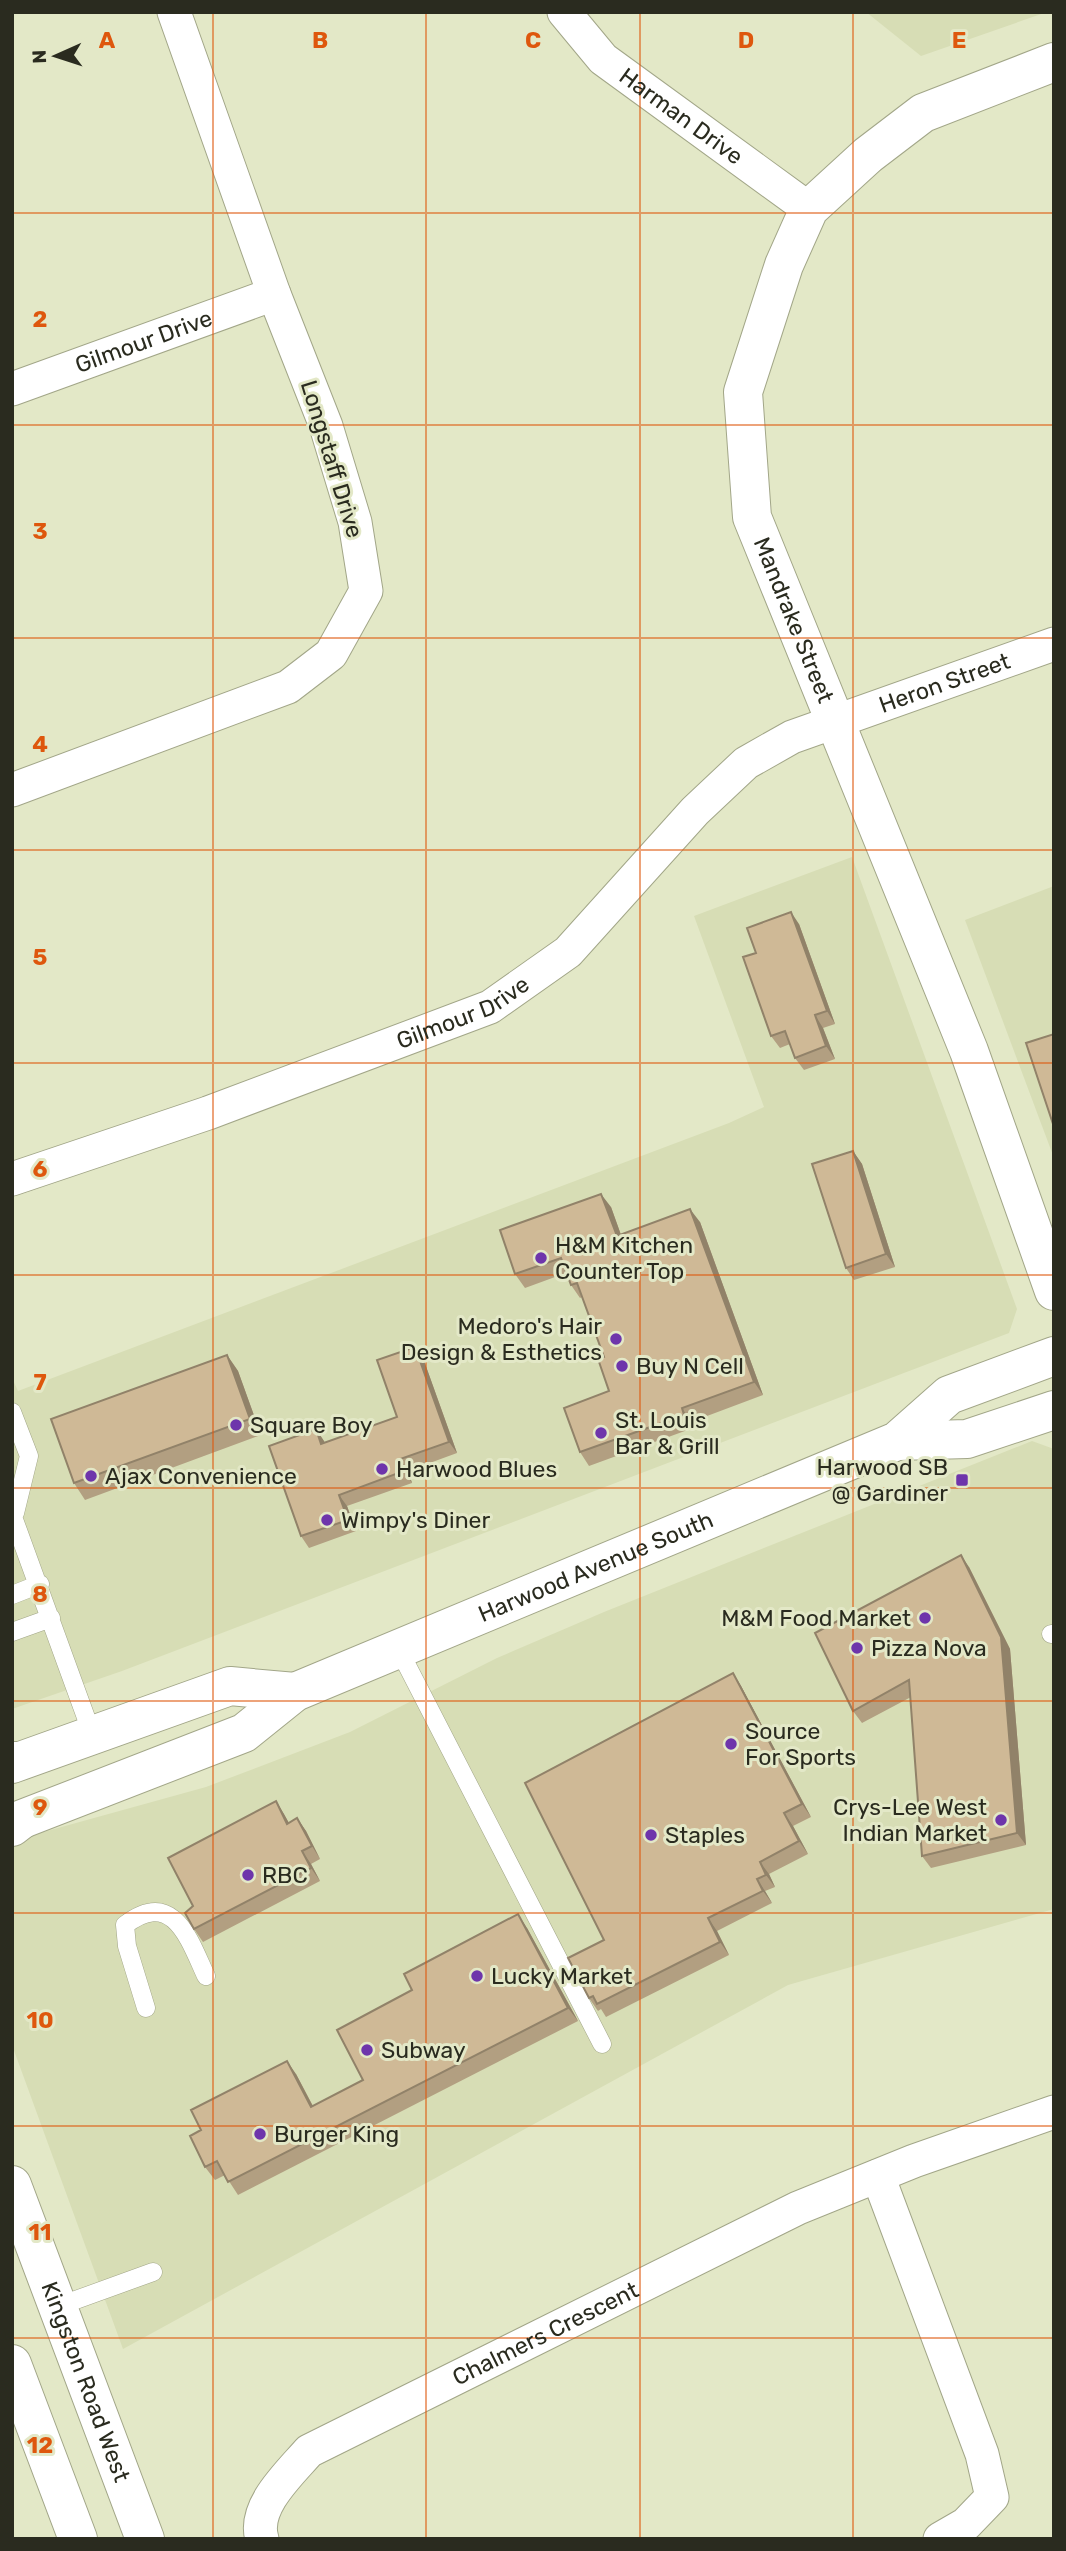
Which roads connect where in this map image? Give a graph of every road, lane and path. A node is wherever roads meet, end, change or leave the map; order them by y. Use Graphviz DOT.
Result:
graph roads {
  1 [pos="174,12"];
  2 [pos="565,12"];
  3 [pos="1054,62"];
  4 [pos="809,209"];
  5 [pos="274,294"];
  6 [pos="12,389"];
  7 [pos="1054,643"];
  8 [pos="836,723"];
  9 [pos="12,790"];
  10 [pos="12,1179"];
  11 [pos="1054,1291"];
  12 [pos="1054,1356"];
  13 [pos="1054,1410"];
  14 [pos="12,1412"];
  15 [pos="897,1441"];
  16 [pos="13,1514"];
  17 [pos="20,1554"];
  18 [pos="40,1584"];
  19 [pos="12,1595"];
  20 [pos="51,1618"];
  21 [pos="12,1632"];
  22 [pos="398,1648"];
  23 [pos="295,1692"];
  24 [pos="92,1734"];
  25 [pos="15,1762"];
  26 [pos="15,1823"];
  27 [pos="206,1976"];
  28 [pos="146,2008"];
  29 [pos="602,2044"];
  30 [pos="1054,2112"];
  31 [pos="877,2176"];
  32 [pos="12,2185"];
  33 [pos="153,2272"];
  34 [pos="58,2306"];
  35 [pos="12,2364"];
  36 [pos="78,2539"];
  37 [pos="145,2539"];
  38 [pos="262,2539"];
  39 [pos="940,2539"];
  1 -- 5 [label="street, Longstaff Drive"];
  2 -- 4 [label="street, Harman Drive"];
  3 -- 4 [label="main road, Mandrake Street"];
  4 -- 8 [label="main road, Mandrake Street"];
  5 -- 6 [label="street, Gilmour Drive"];
  5 -- 9 [label="street, Longstaff Drive"];
  7 -- 8 [label="street, Heron Street"];
  8 -- 10 [label="street, Gilmour Drive"];
  8 -- 11 [label="main road, Mandrake Street"];
  12 -- 15 [label="main road, Harwood Avenue South"];
  13 -- 15 [label="main road, Harwood Avenue South"];
  14 -- 16 [label="lane"];
  15 -- 22 [label="main road, Harwood Avenue South"];
  16 -- 17 [label="lane"];
  17 -- 18 [label="lane"];
  18 -- 19 [label="lane"];
  18 -- 20 [label="lane"];
  20 -- 21 [label="lane"];
  20 -- 24 [label="lane"];
  22 -- 23 [label="main road, Harwood Avenue South"];
  22 -- 29 [label="lane"];
  23 -- 24 [label="main road, Harwood Avenue South"];
  23 -- 26 [label="main road, Harwood Avenue South"];
  24 -- 25 [label="main road, Harwood Avenue South"];
  27 -- 28 [label="lane"];
  30 -- 31 [label="street, Chalmers Crescent"];
  31 -- 38 [label="street, Chalmers Crescent"];
  31 -- 39 [label="street"];
  32 -- 34 [label="main road, Kingston Road West"];
  33 -- 34 [label="lane"];
  34 -- 37 [label="main road, Kingston Road West"];
  35 -- 36 [label="main road"];
}
